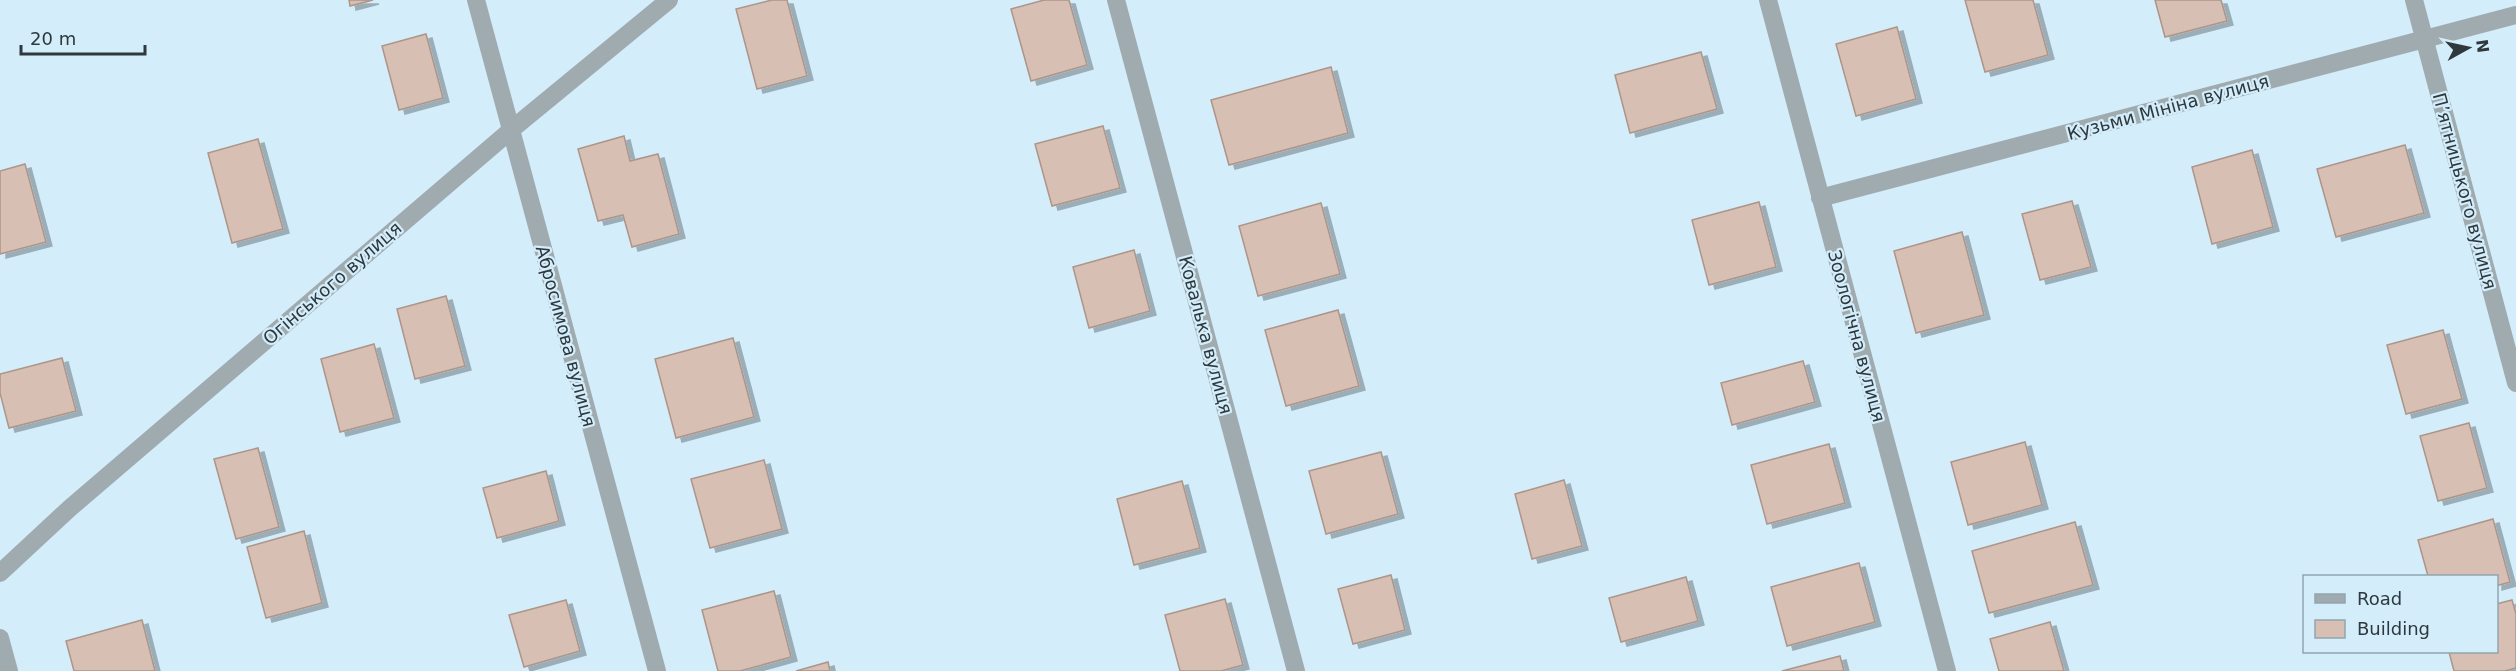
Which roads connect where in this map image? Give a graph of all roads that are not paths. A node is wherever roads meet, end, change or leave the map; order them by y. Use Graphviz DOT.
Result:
graph roads {
  1 [pos="476,0"];
  2 [pos="669,0"];
  3 [pos="1116,0"];
  4 [pos="1768,0"];
  5 [pos="2414,0"];
  6 [pos="2516,15"];
  7 [pos="2425,39"];
  8 [pos="511,130"];
  9 [pos="1821,198"];
  10 [pos="2516,383"];
  11 [pos="0,573"];
  12 [pos="0,638"];
  13 [pos="9,671"];
  14 [pos="657,671"];
  15 [pos="1296,671"];
  16 [pos="1947,671"];
  1 -- 8 [label="street, Абросимова вулиця"];
  2 -- 8 [label="street, Огінського вулиця"];
  3 -- 15 [label="street, Ковалька вулиця"];
  4 -- 9 [label="street, Зоологічна вулиця"];
  5 -- 7 [label="street, П’ятницького вулиця"];
  6 -- 7 [label="street, Кузьми Мініна вулиця"];
  7 -- 9 [label="street, Кузьми Мініна вулиця"];
  7 -- 10 [label="street, П’ятницького вулиця"];
  8 -- 11 [label="street, Огінського вулиця"];
  8 -- 14 [label="street, Абросимова вулиця"];
  9 -- 16 [label="street, Зоологічна вулиця"];
  12 -- 13 [label="street"];
}
